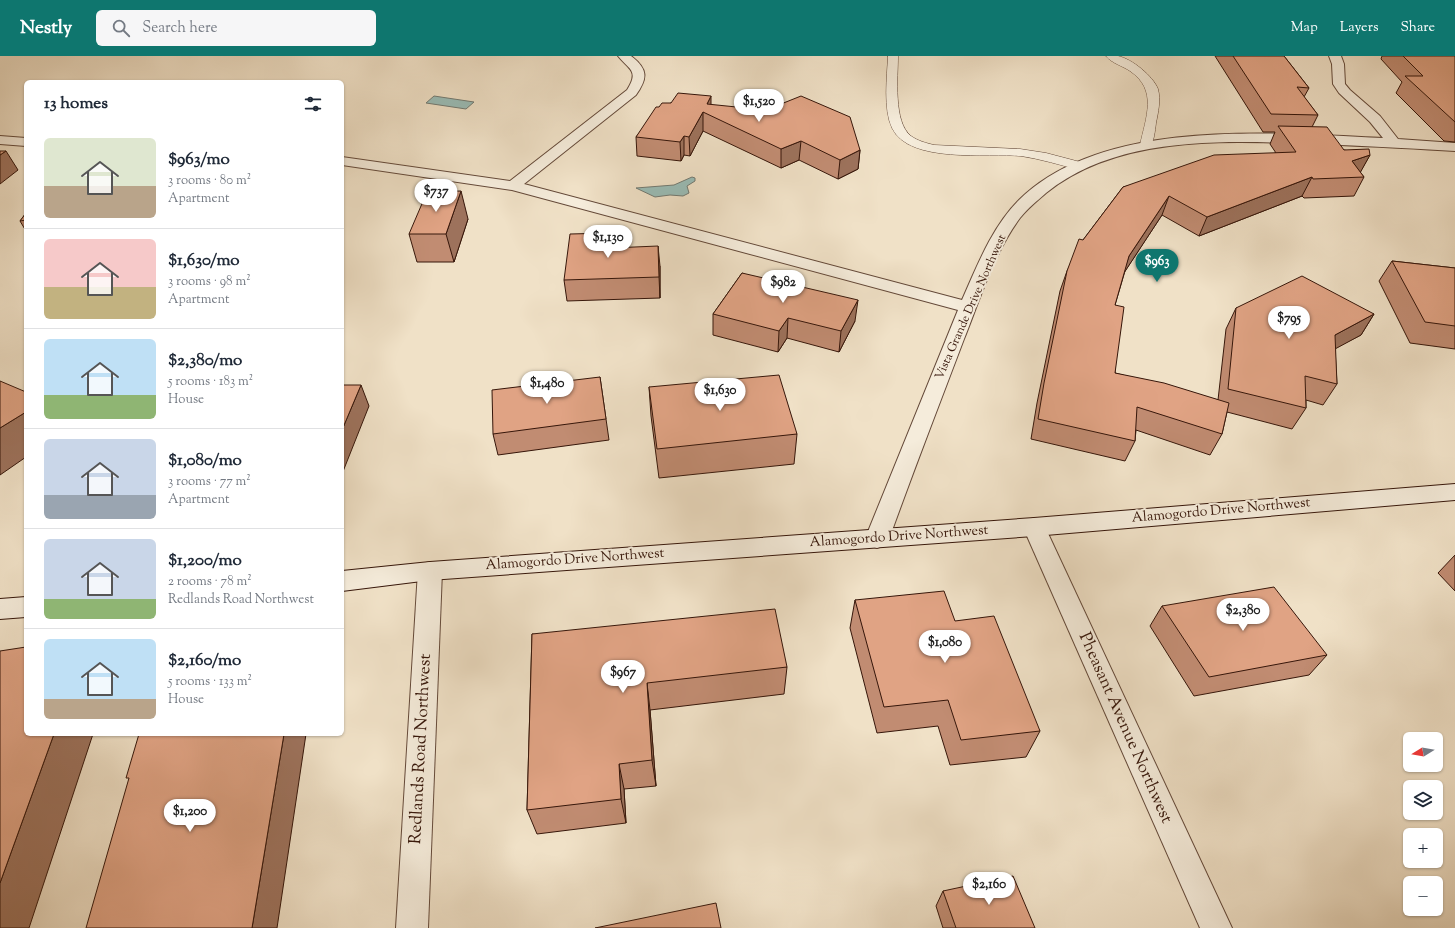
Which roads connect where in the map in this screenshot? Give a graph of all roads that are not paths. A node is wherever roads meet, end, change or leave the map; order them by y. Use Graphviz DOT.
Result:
graph roads {
  1 [pos="624,56"];
  2 [pos="893,56"];
  3 [pos="1111,56"];
  4 [pos="1335,56"];
  5 [pos="0,140"];
  6 [pos="24,142"];
  7 [pos="1394,143"];
  8 [pos="1146,145"];
  9 [pos="1455,147"];
  10 [pos="344,162"];
  11 [pos="1080,166"];
  12 [pos="512,186"];
  13 [pos="968,307"];
  14 [pos="1455,492"];
  15 [pos="1034,527"];
  16 [pos="877,539"];
  17 [pos="430,570"];
  18 [pos="344,581"];
  19 [pos="24,607"];
  20 [pos="0,608"];
  21 [pos="412,928"];
  22 [pos="1216,928"];
  1 -- 12 [label="street"];
  2 -- 11 [label="lane"];
  3 -- 8 [label="lane"];
  4 -- 7 [label="street"];
  5 -- 6 [label="street"];
  7 -- 8 [label="street, Vista Grande Drive Northwest"];
  7 -- 9 [label="street, Vista Grande Drive Northwest"];
  8 -- 11 [label="street, Vista Grande Drive Northwest"];
  10 -- 12 [label="street"];
  11 -- 13 [label="street, Vista Grande Drive Northwest"];
  12 -- 13 [label="street"];
  13 -- 16 [label="street, Vista Grande Drive Northwest"];
  14 -- 15 [label="street, Alamogordo Drive Northwest"];
  15 -- 16 [label="street, Alamogordo Drive Northwest"];
  15 -- 22 [label="street, Pheasant Avenue Northwest"];
  16 -- 17 [label="street, Alamogordo Drive Northwest"];
  17 -- 18 [label="street, Alamogordo Drive Northwest"];
  17 -- 21 [label="street, Redlands Road Northwest"];
  19 -- 20 [label="street"];
}
